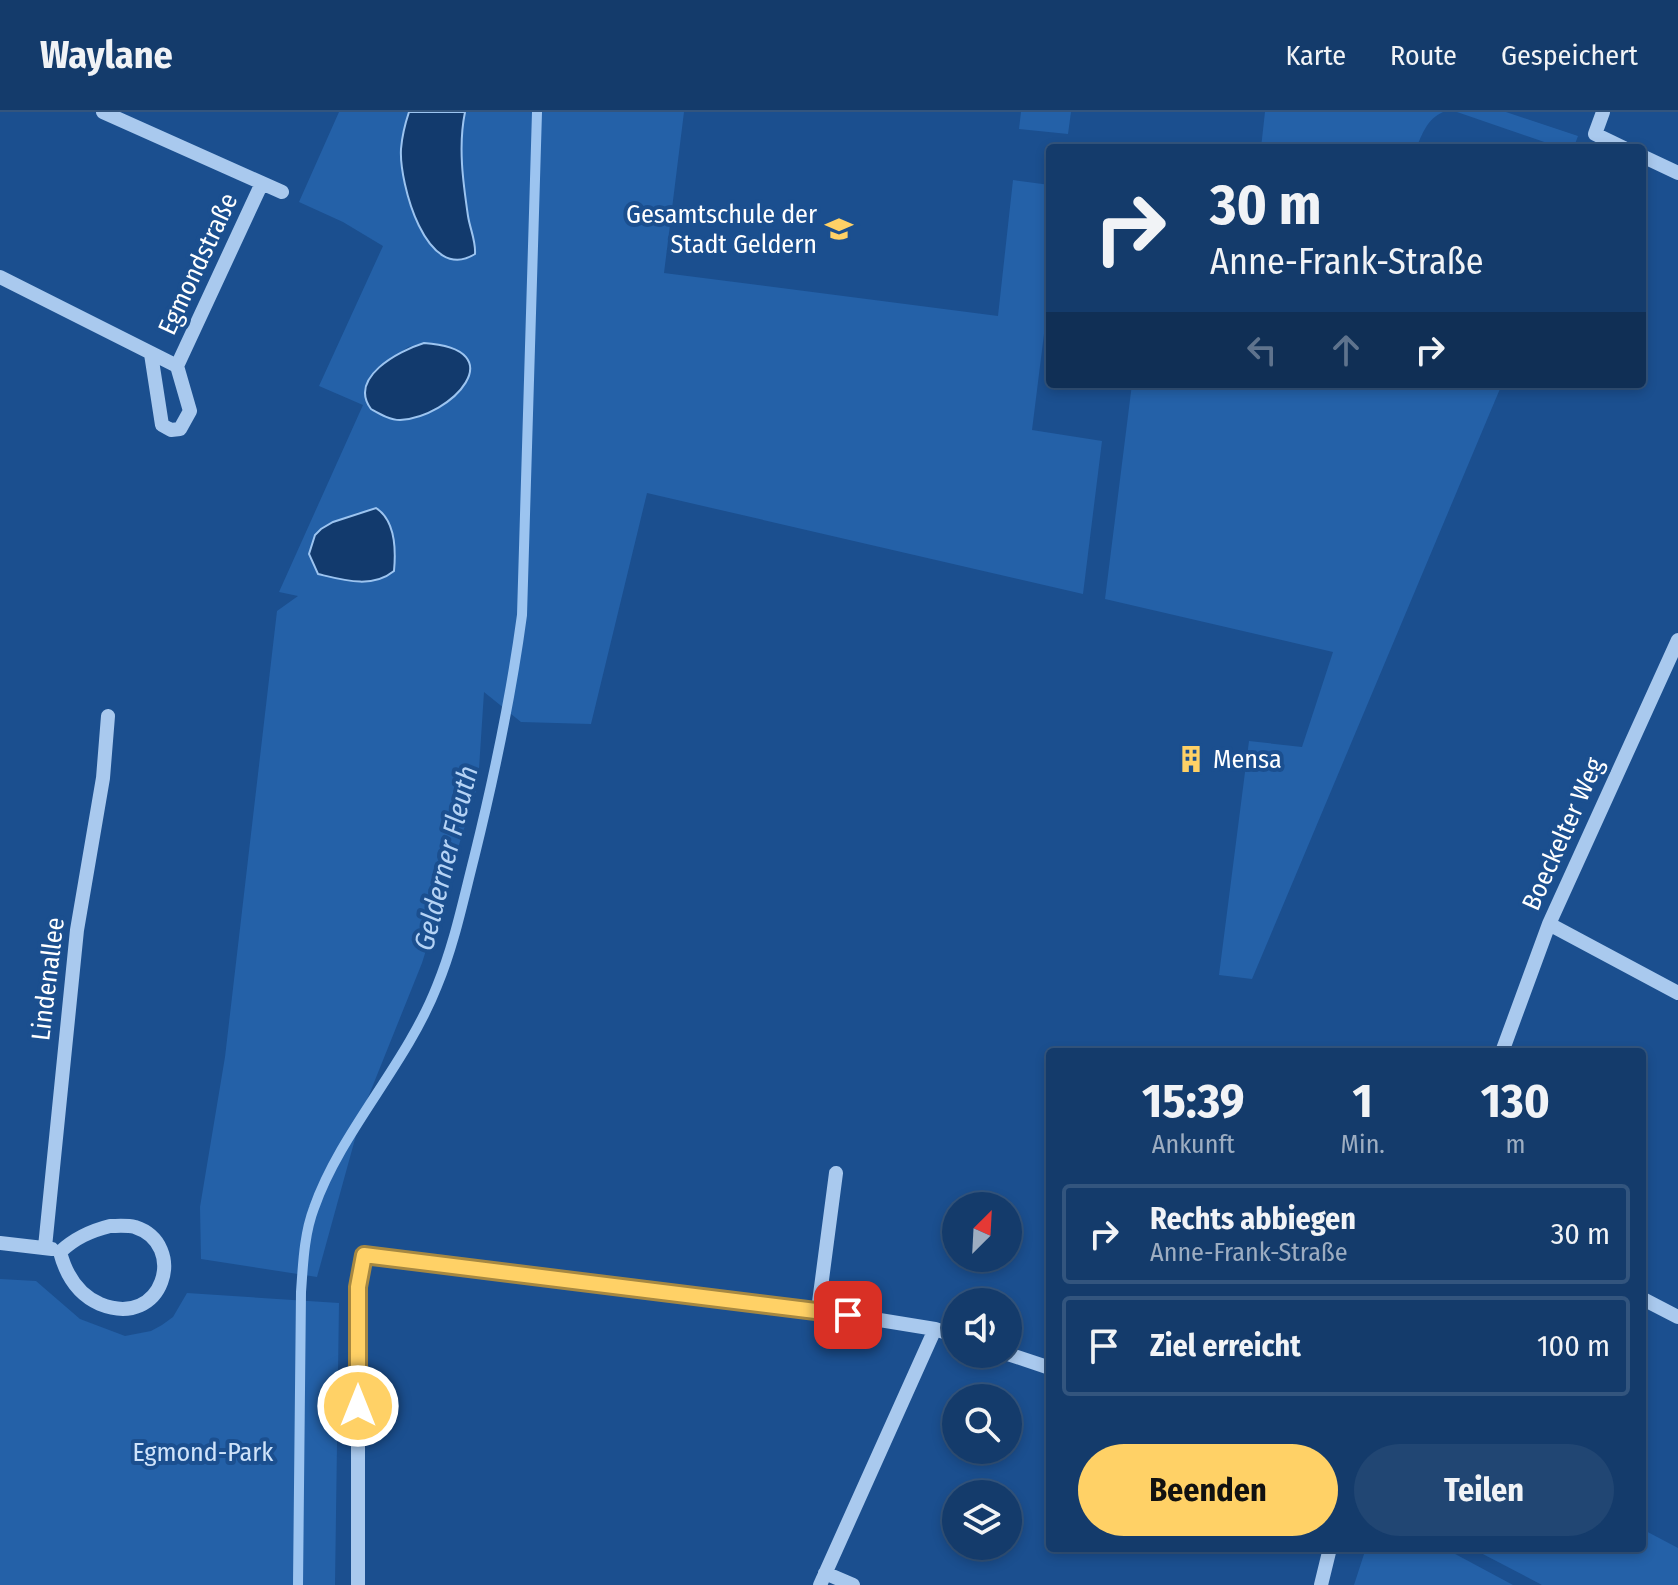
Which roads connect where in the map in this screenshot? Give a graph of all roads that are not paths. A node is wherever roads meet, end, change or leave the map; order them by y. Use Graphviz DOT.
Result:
graph roads {
  1 [pos="103,112"];
  2 [pos="1603,112"];
  3 [pos="1616,144"];
  4 [pos="1646,158"];
  5 [pos="1678,173"];
  6 [pos="262,183"];
  7 [pos="282,192"];
  8 [pos="0,277"];
  9 [pos="151,354"];
  10 [pos="177,366"];
  11 [pos="1678,640"];
  12 [pos="108,716"];
  13 [pos="1549,924"];
  14 [pos="1678,993"];
  15 [pos="1503,1048"];
  16 [pos="836,1173"];
  17 [pos="0,1243"];
  18 [pos="45,1247"];
  19 [pos="60,1252"];
  20 [pos="1646,1301"];
  21 [pos="818,1310"];
  22 [pos="1678,1317"];
  23 [pos="935,1329"];
  24 [pos="942,1331"];
  25 [pos="1022,1359"];
  26 [pos="1046,1367"];
  27 [pos="1329,1552"];
  28 [pos="823,1579"];
  29 [pos="358,1585"];
  30 [pos="853,1585"];
  31 [pos="1321,1585"];
  1 -- 6 [label="street, Egmondstraße"];
  2 -- 3 [label="street"];
  4 -- 5 [label="street"];
  6 -- 7 [label="street, Egmondstraße"];
  6 -- 10 [label="street, Egmondstraße"];
  8 -- 9 [label="street, Egmondstraße"];
  9 -- 10 [label="street, Egmondstraße"];
  9 -- 10 [label="street, Egmondstraße"];
  11 -- 13 [label="street, Boeckelter Weg"];
  12 -- 18 [label="street, Lindenallee"];
  13 -- 14 [label="street"];
  13 -- 15 [label="street, Boeckelter Weg"];
  16 -- 21 [label="street"];
  17 -- 18 [label="street"];
  18 -- 19 [label="street"];
  19 -- 19 [label="street"];
  20 -- 22 [label="street"];
  21 -- 23 [label="street"];
  21 -- 29 [label="street"];
  23 -- 24 [label="street"];
  23 -- 28 [label="street"];
  25 -- 26 [label="street"];
  27 -- 31 [label="street"];
  28 -- 30 [label="street"];
}
